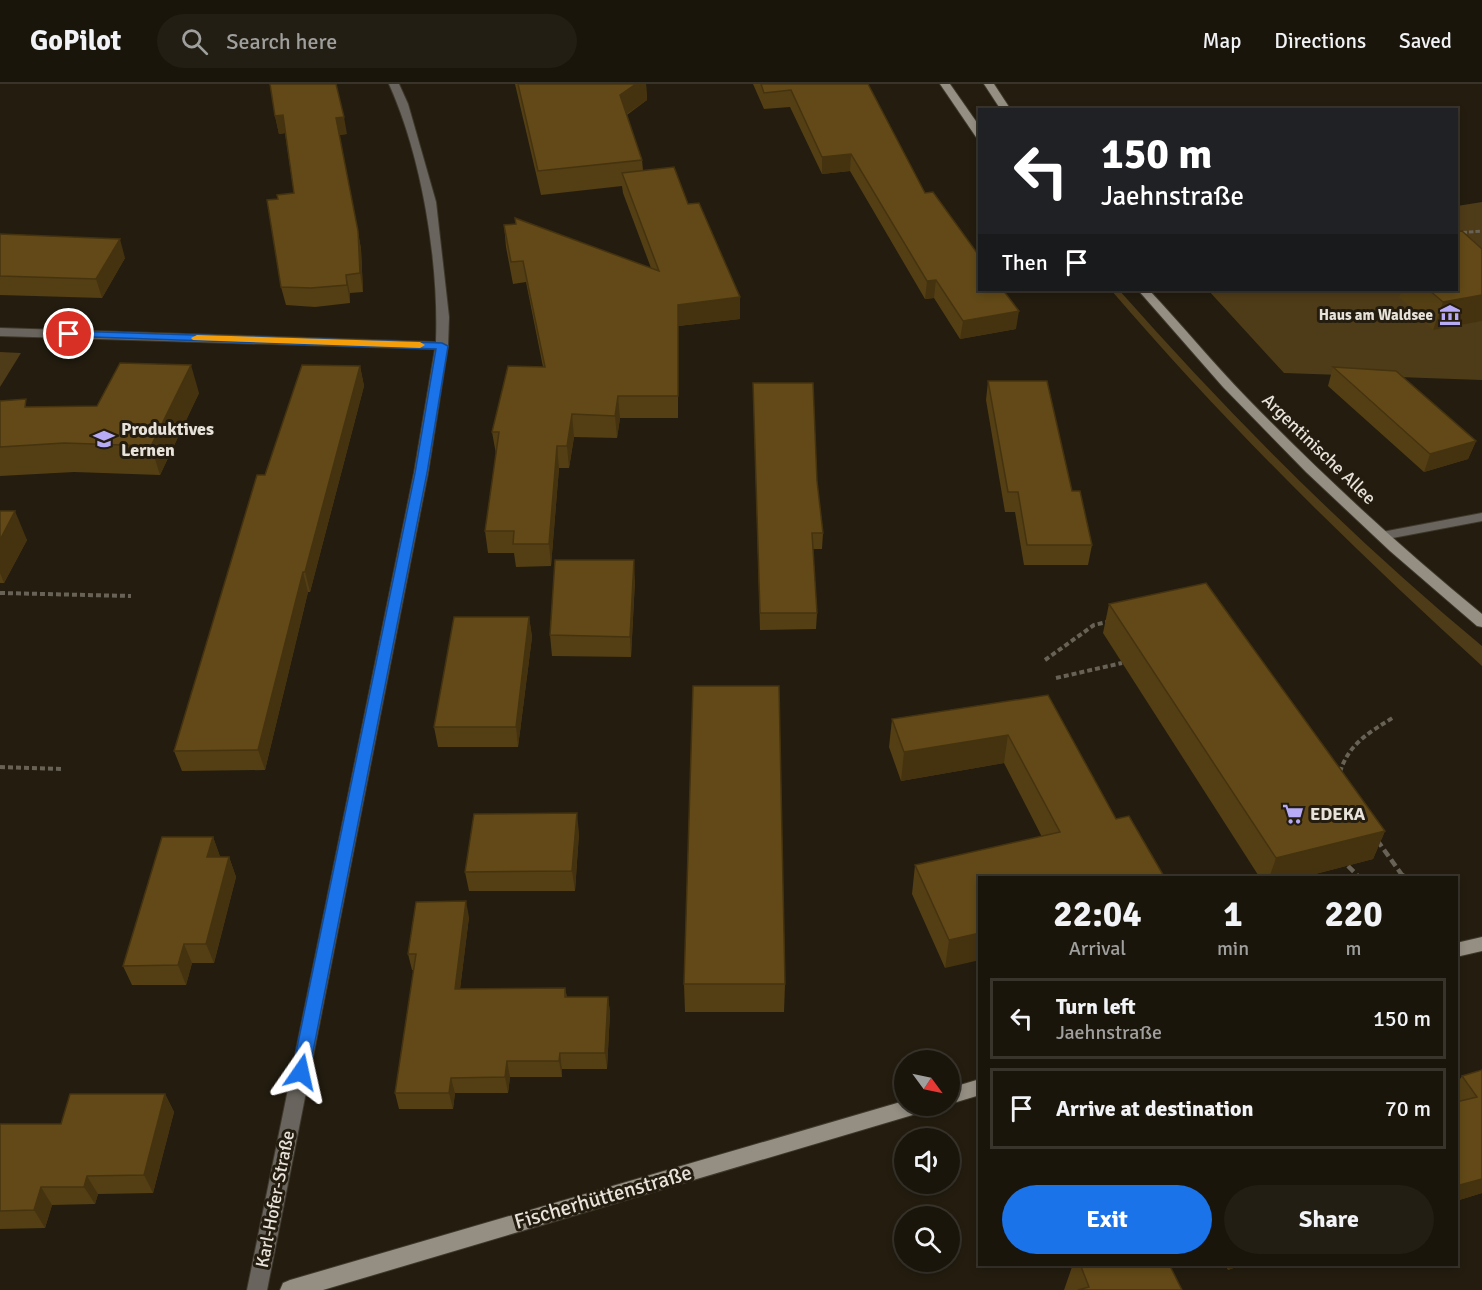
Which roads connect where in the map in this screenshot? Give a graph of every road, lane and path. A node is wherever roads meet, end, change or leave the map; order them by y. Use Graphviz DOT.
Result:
graph roads {
  1 [pos="394,84"];
  2 [pos="945,84"];
  3 [pos="989,84"];
  4 [pos="1005,108"];
  5 [pos="978,132"];
  6 [pos="1482,231"];
  7 [pos="1458,233"];
  8 [pos="1144,291"];
  9 [pos="0,332"];
  10 [pos="442,346"];
  11 [pos="1482,517"];
  12 [pos="1382,536"];
  13 [pos="0,593"];
  14 [pos="131,596"];
  15 [pos="1117,620"];
  16 [pos="1482,622"];
  17 [pos="1045,660"];
  18 [pos="1122,663"];
  19 [pos="1056,678"];
  20 [pos="1394,717"];
  21 [pos="0,767"];
  22 [pos="63,769"];
  23 [pos="1340,775"];
  24 [pos="1376,838"];
  25 [pos="1348,866"];
  26 [pos="1402,875"];
  27 [pos="1358,876"];
  28 [pos="1398,876"];
  29 [pos="1482,944"];
  30 [pos="1458,950"];
  31 [pos="978,1088"];
  32 [pos="960,1093"];
  33 [pos="894,1112"];
  34 [pos="257,1290"];
  35 [pos="290,1290"];
  1 -- 10 [label="street, Karl-Hofer-Straße"];
  2 -- 5 [label="main road"];
  3 -- 4 [label="main road"];
  6 -- 7 [label="path"];
  8 -- 12 [label="main road, Argentinische Allee"];
  9 -- 10 [label="street"];
  10 -- 34 [label="street, Karl-Hofer-Straße"];
  11 -- 12 [label="street"];
  12 -- 16 [label="main road, Argentinische Allee"];
  13 -- 14 [label="path"];
  15 -- 17 [label="path"];
  18 -- 19 [label="path"];
  20 -- 23 [label="path"];
  21 -- 22 [label="path"];
  24 -- 26 [label="path"];
  25 -- 27 [label="path"];
  26 -- 28 [label="path"];
  29 -- 30 [label="main road"];
  31 -- 32 [label="main road"];
  33 -- 35 [label="main road, Fischerhüttenstraße"];
}
